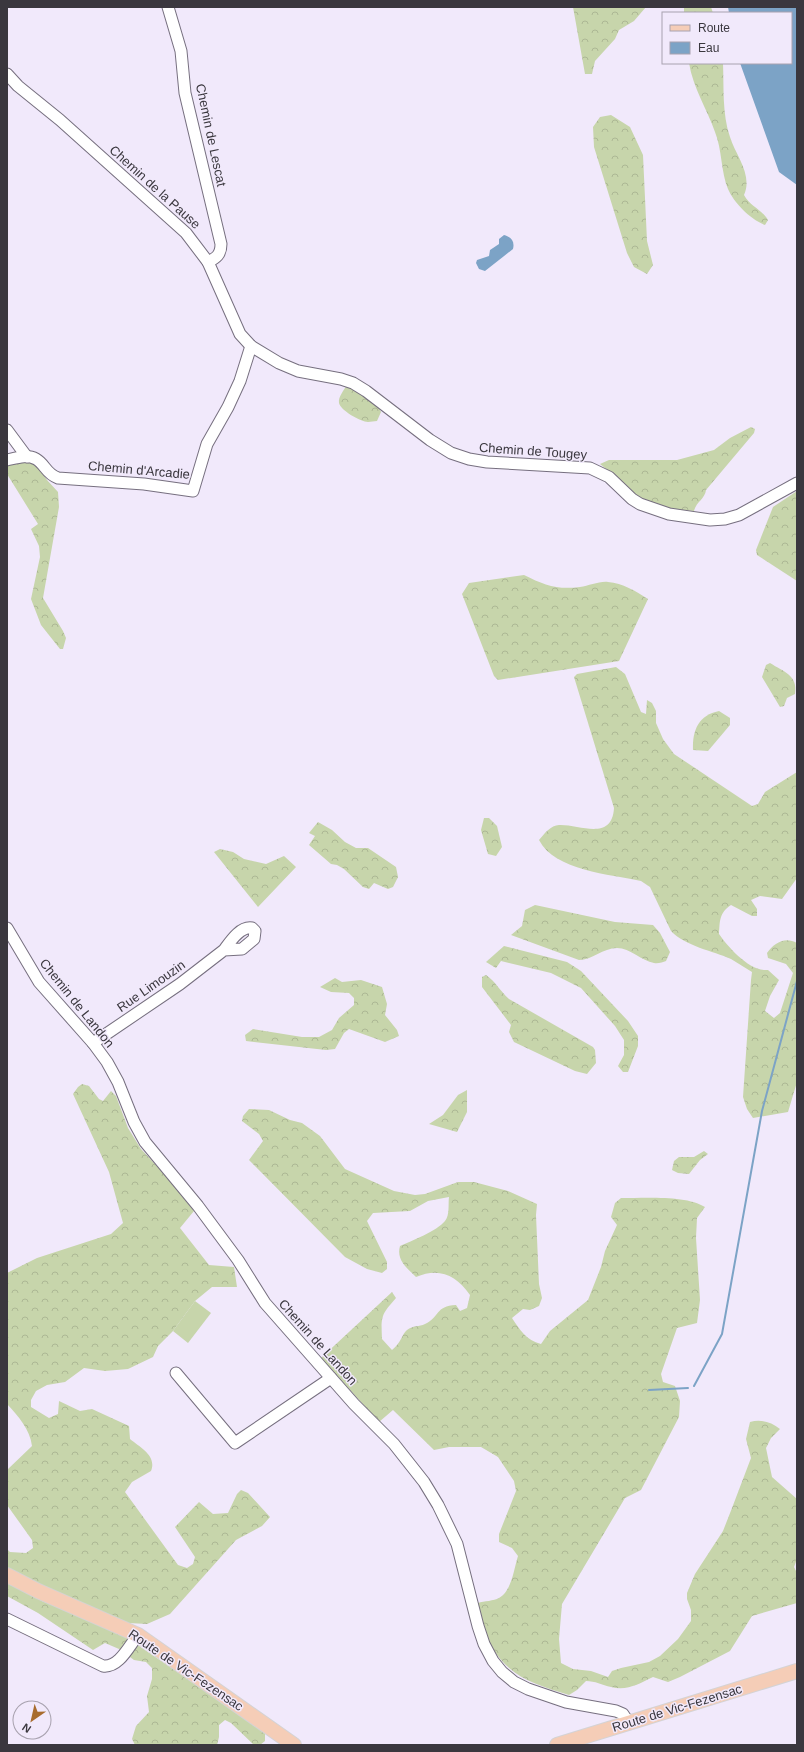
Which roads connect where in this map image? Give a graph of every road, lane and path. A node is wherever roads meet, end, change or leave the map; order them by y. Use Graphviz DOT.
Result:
graph roads {
  1 [pos="168,7"];
  2 [pos="7,74"];
  3 [pos="208,262"];
  4 [pos="251,346"];
  5 [pos="7,430"];
  6 [pos="27,457"];
  7 [pos="7,460"];
  8 [pos="797,483"];
  9 [pos="7,928"];
  10 [pos="224,950"];
  11 [pos="93,1043"];
  12 [pos="176,1373"];
  13 [pos="331,1378"];
  14 [pos="7,1575"];
  15 [pos="7,1619"];
  16 [pos="138,1635"];
  17 [pos="797,1670"];
  18 [pos="629,1723"];
  19 [pos="288,1743"];
  20 [pos="557,1745"];
  1 -- 3 [label="street, Chemin de Lescat"];
  2 -- 3 [label="street, Chemin de la Pause"];
  3 -- 4 [label="street, Chemin de la Pause"];
  4 -- 6 [label="street, Chemin d'Arcadie"];
  4 -- 8 [label="street, Chemin de Tougey"];
  5 -- 6 [label="street"];
  6 -- 7 [label="street"];
  9 -- 11 [label="street, Chemin de Landon"];
  10 -- 11 [label="street, Rue Limouzin"];
  11 -- 13 [label="street, Chemin de Landon"];
  12 -- 13 [label="street"];
  13 -- 18 [label="street, Chemin de Landon"];
  14 -- 16 [label="main road, Route de Vic-Fezensac"];
  15 -- 16 [label="street"];
  16 -- 19 [label="main road, Route de Vic-Fezensac"];
  17 -- 18 [label="main road, Route de Vic-Fezensac"];
  18 -- 20 [label="main road, Route de Vic-Fezensac"];
}
